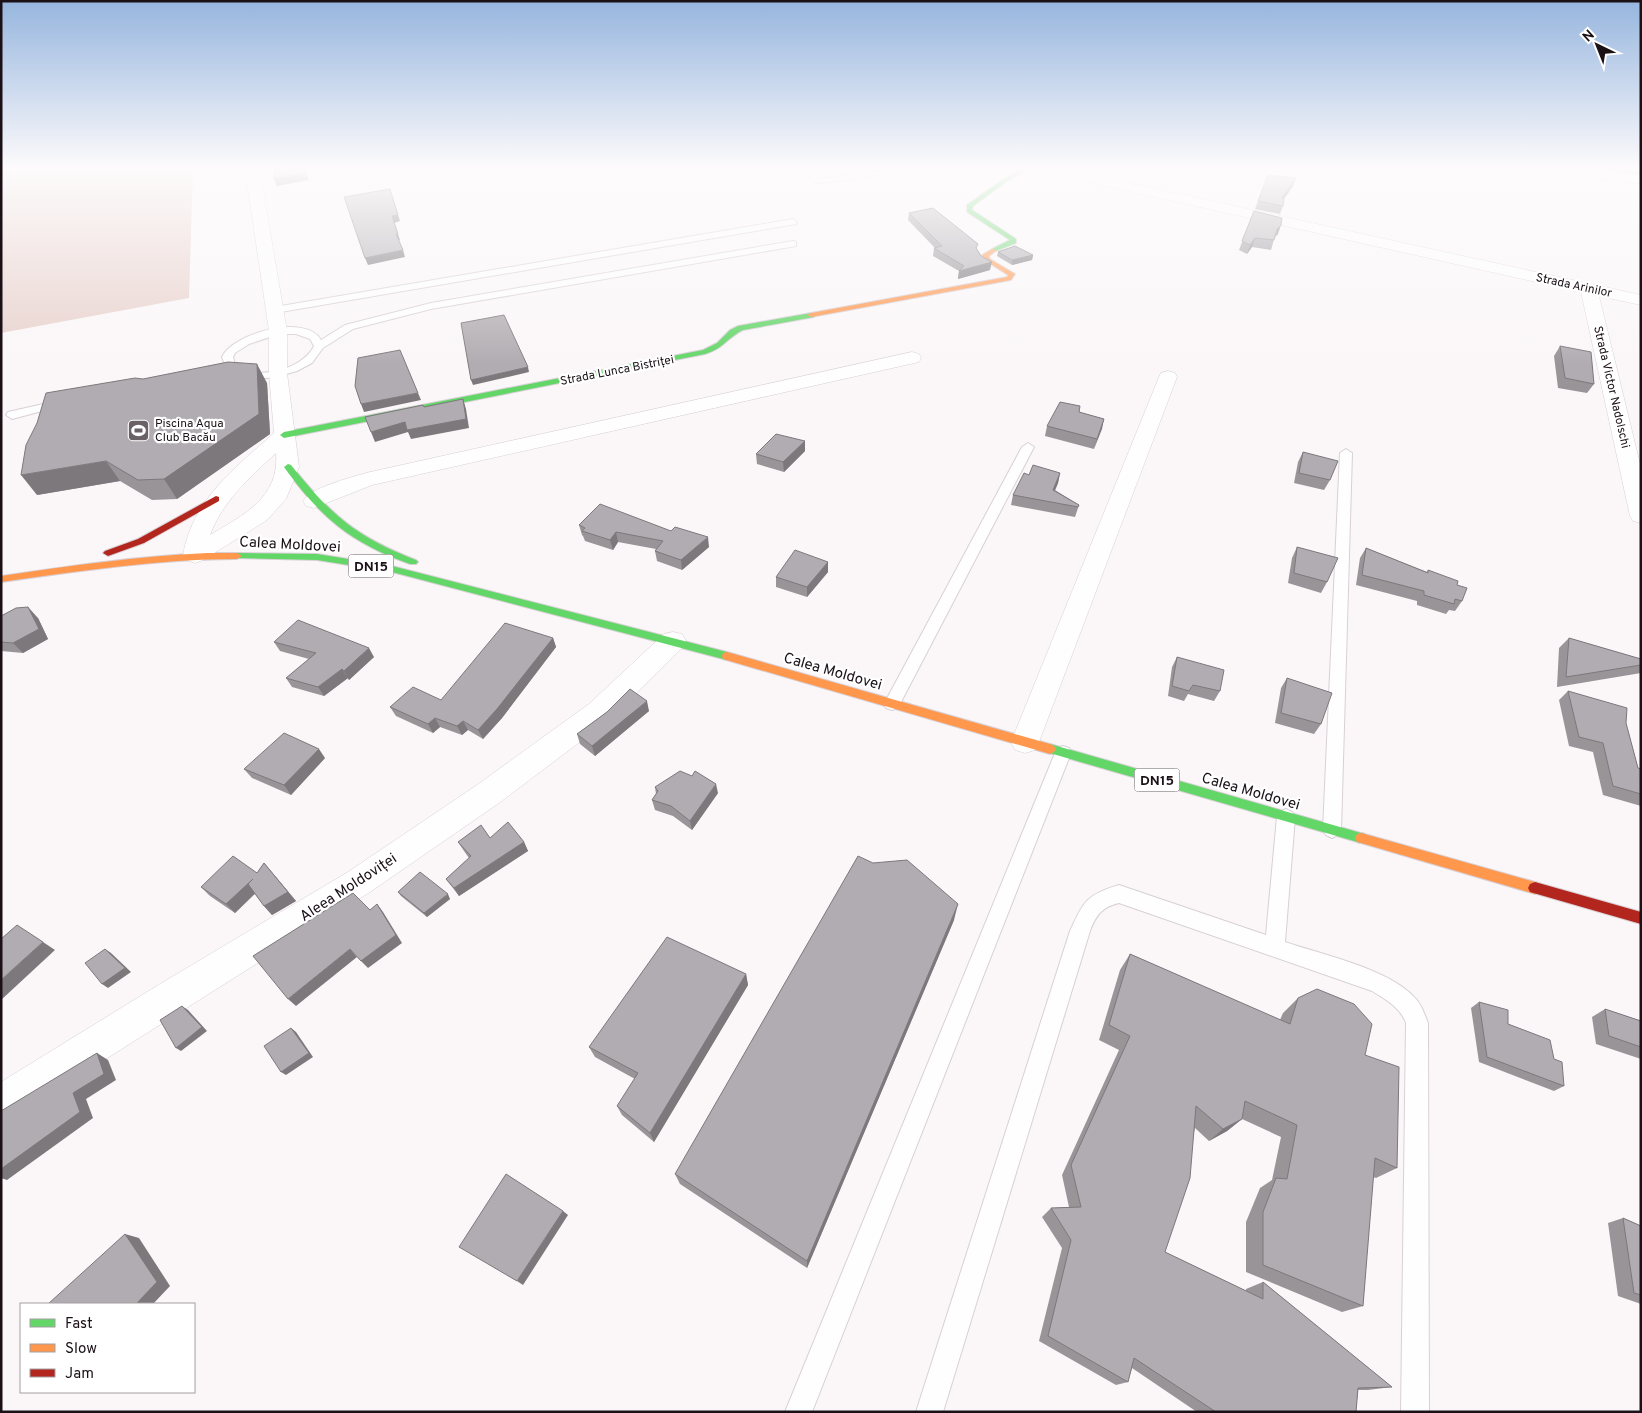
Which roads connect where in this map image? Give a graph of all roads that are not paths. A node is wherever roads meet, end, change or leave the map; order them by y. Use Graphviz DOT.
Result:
graph roads {
  1 [pos="263,233"];
  2 [pos="729,233"];
  3 [pos="1004,233"];
  4 [pos="1339,233"];
  5 [pos="793,244"];
  6 [pos="1589,288"];
  7 [pos="1641,300"];
  8 [pos="275,310"];
  9 [pos="278,332"];
  10 [pos="319,346"];
  11 [pos="912,358"];
  12 [pos="239,373"];
  13 [pos="278,373"];
  14 [pos="1168,376"];
  15 [pos="221,377"];
  16 [pos="77,399"];
  17 [pos="12,415"];
  18 [pos="1620,420"];
  19 [pos="1641,424"];
  20 [pos="284,435"];
  21 [pos="1028,447"];
  22 [pos="1346,453"];
  23 [pos="288,467"];
  24 [pos="216,499"];
  25 [pos="314,501"];
  26 [pos="1641,516"];
  27 [pos="195,555"];
  28 [pos="58,571"];
  29 [pos="1,579"];
  30 [pos="542,609"];
  31 [pos="673,641"];
  32 [pos="892,704"];
  33 [pos="1025,742"];
  34 [pos="1063,753"];
  35 [pos="1286,817"];
  36 [pos="1332,830"];
  37 [pos="1641,918"];
  38 [pos="1275,946"];
  39 [pos="1,1104"];
  40 [pos="798,1412"];
  41 [pos="929,1412"];
  42 [pos="1415,1412"];
  1 -- 8 [label="street"];
  2 -- 8 [label="lane"];
  3 -- 20 [label="main road, Strada Lunca Bistriței"];
  4 -- 6 [label="street, Strada Arinilor"];
  5 -- 10 [label="lane"];
  6 -- 7 [label="street, Strada Arinilor"];
  6 -- 18 [label="street, Strada Victor Nadolschi"];
  8 -- 9 [label="street"];
  9 -- 10 [label="lane"];
  9 -- 12 [label="lane"];
  9 -- 13 [label="street"];
  10 -- 13 [label="lane"];
  11 -- 25 [label="street"];
  12 -- 13 [label="lane"];
  12 -- 15 [label="lane"];
  13 -- 20 [label="street"];
  14 -- 33 [label="street"];
  16 -- 17 [label="lane"];
  18 -- 19 [label="street"];
  18 -- 26 [label="street, Strada Victor Nadolschi"];
  20 -- 23 [label="street"];
  20 -- 24 [label="street"];
  21 -- 32 [label="lane"];
  22 -- 36 [label="lane"];
  23 -- 25 [label="main road"];
  23 -- 27 [label="street"];
  24 -- 27 [label="street"];
  24 -- 28 [label="main road"];
  25 -- 30 [label="main road"];
  27 -- 28 [label="main road, Calea Moldovei / DN15"];
  27 -- 30 [label="main road, Calea Moldovei / DN15"];
  28 -- 29 [label="main road, Calea Moldovei / DN15"];
  30 -- 31 [label="main road, Calea Moldovei / DN15"];
  31 -- 32 [label="main road, Calea Moldovei / DN15"];
  31 -- 39 [label="street, Aleea Moldoviței"];
  32 -- 33 [label="main road, Calea Moldovei / DN15"];
  33 -- 34 [label="main road, Calea Moldovei / DN15"];
  34 -- 35 [label="main road, Calea Moldovei / DN15"];
  34 -- 40 [label="lane"];
  35 -- 36 [label="main road, Calea Moldovei / DN15"];
  35 -- 38 [label="lane"];
  36 -- 37 [label="main road, Calea Moldovei / DN15"];
  38 -- 41 [label="lane"];
  38 -- 42 [label="lane"];
}
